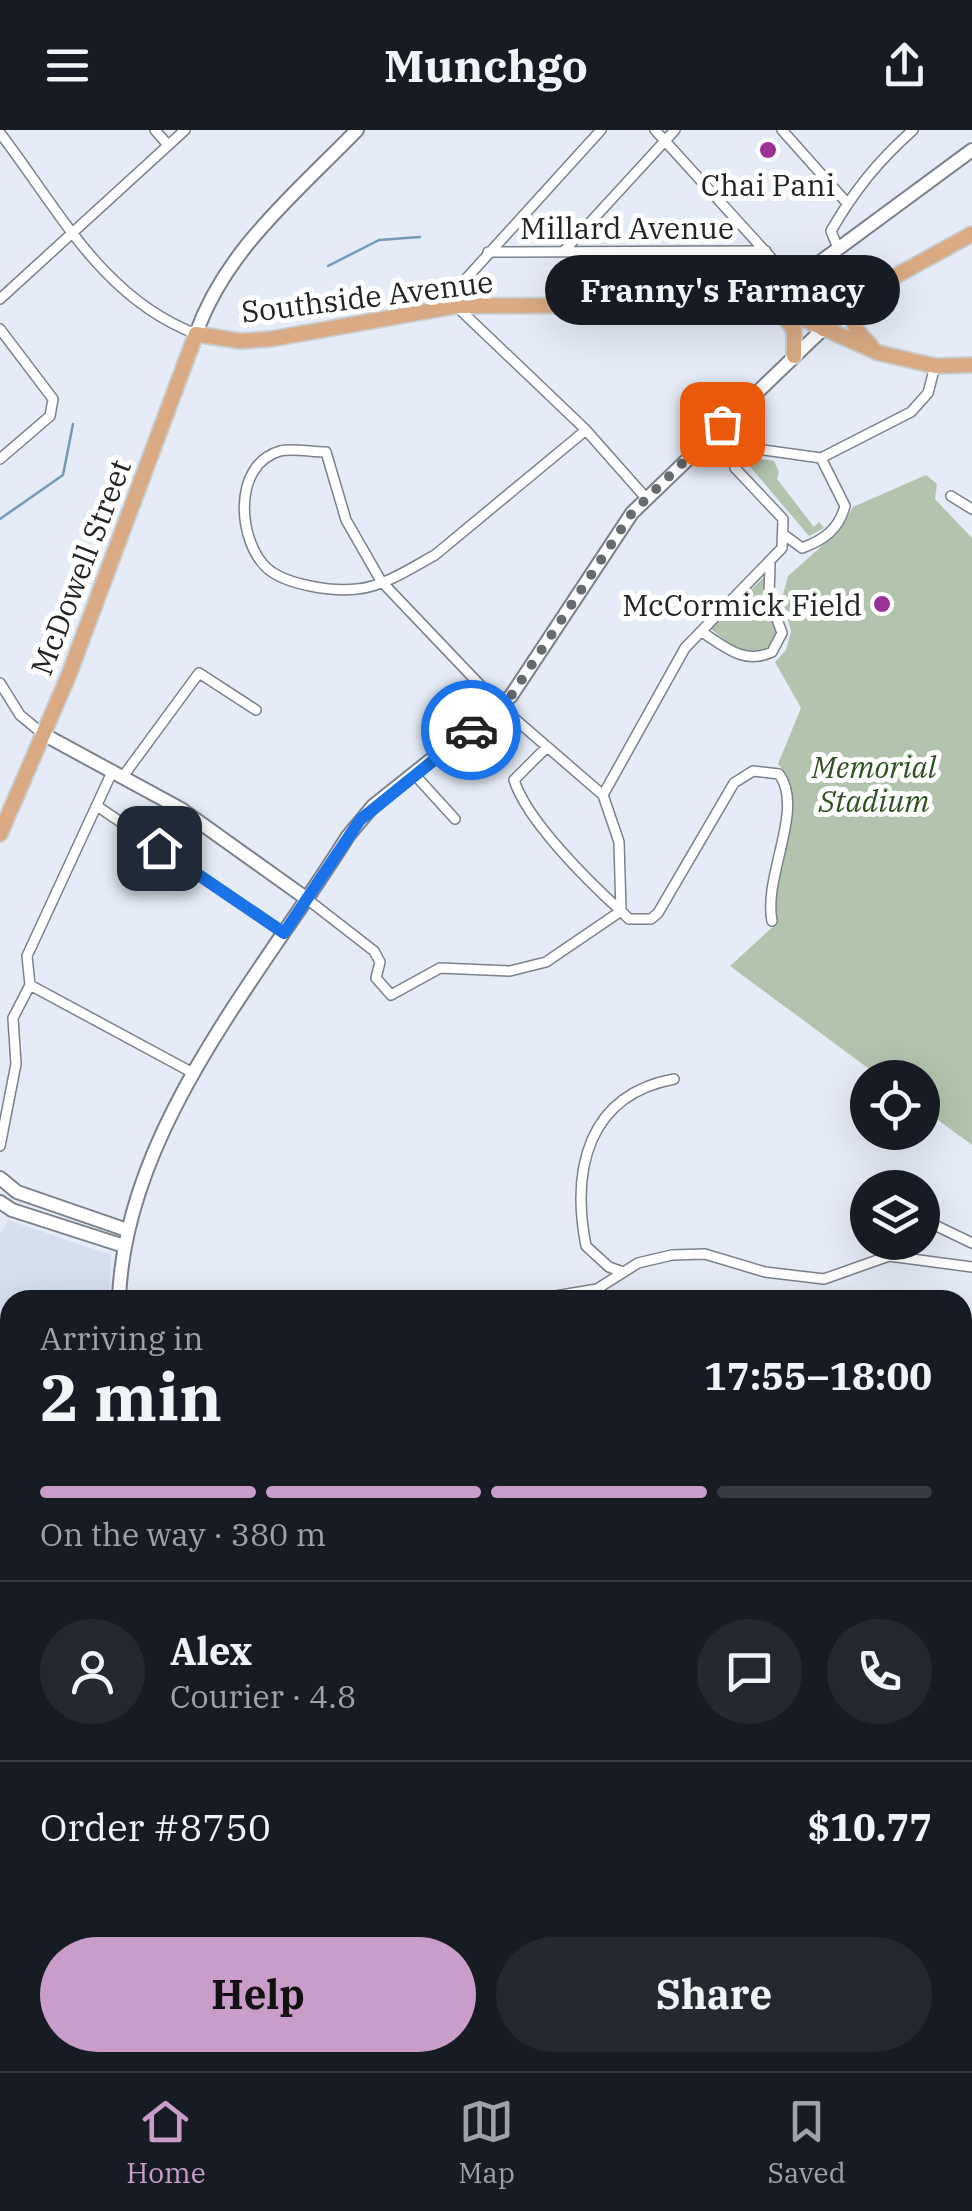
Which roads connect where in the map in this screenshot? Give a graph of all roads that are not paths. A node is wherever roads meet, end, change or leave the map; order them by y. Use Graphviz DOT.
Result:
graph roads {
  1 [pos="154,130"];
  2 [pos="184,130"];
  3 [pos="358,130"];
  4 [pos="600,130"];
  5 [pos="655,130"];
  6 [pos="674,130"];
  7 [pos="782,130"];
  8 [pos="913,130"];
  9 [pos="0,133"];
  10 [pos="664,140"];
  11 [pos="168,145"];
  12 [pos="972,150"];
  13 [pos="847,203"];
  14 [pos="73,232"];
  15 [pos="972,234"];
  16 [pos="838,248"];
  17 [pos="766,251"];
  18 [pos="488,252"];
  19 [pos="563,252"];
  20 [pos="793,282"];
  21 [pos="0,299"];
  22 [pos="860,299"];
  23 [pos="772,305"];
  24 [pos="456,306"];
  25 [pos="0,329"];
  26 [pos="823,329"];
  27 [pos="196,334"];
  28 [pos="879,353"];
  29 [pos="794,356"];
  30 [pos="972,365"];
  31 [pos="935,366"];
  32 [pos="586,430"];
  33 [pos="715,430"];
  34 [pos="735,446"];
  35 [pos="822,458"];
  36 [pos="0,459"];
  37 [pos="951,496"];
  38 [pos="646,498"];
  39 [pos="972,509"];
  40 [pos="783,534"];
  41 [pos="770,564"];
  42 [pos="381,581"];
  43 [pos="702,632"];
  44 [pos="0,683"];
  45 [pos="501,707"];
  46 [pos="256,710"];
  47 [pos="43,734"];
  48 [pos="546,748"];
  49 [pos="118,772"];
  50 [pos="414,774"];
  51 [pos="603,795"];
  52 [pos="97,806"];
  53 [pos="455,819"];
  54 [pos="0,834"];
  55 [pos="307,899"];
  56 [pos="621,911"];
  57 [pos="772,921"];
  58 [pos="284,933"];
  59 [pos="30,986"];
  60 [pos="193,1073"];
  61 [pos="674,1080"];
  62 [pos="0,1146"];
  63 [pos="0,1178"];
  64 [pos="0,1203"];
  65 [pos="940,1228"];
  66 [pos="128,1230"];
  67 [pos="972,1243"];
  68 [pos="124,1246"];
  69 [pos="972,1267"];
  70 [pos="623,1272"];
  71 [pos="121,1290"];
  72 [pos="587,1290"];
  1 -- 11 [label="street"];
  2 -- 11 [label="street"];
  3 -- 27 [label="main road"];
  4 -- 18 [label="street"];
  5 -- 10 [label="street"];
  6 -- 10 [label="street"];
  7 -- 13 [label="street"];
  8 -- 13 [label="street"];
  9 -- 14 [label="street"];
  10 -- 17 [label="street"];
  10 -- 19 [label="street"];
  11 -- 14 [label="street"];
  12 -- 16 [label="main road"];
  13 -- 16 [label="street"];
  14 -- 21 [label="street"];
  14 -- 27 [label="street"];
  15 -- 22 [label="main road"];
  16 -- 20 [label="main road"];
  17 -- 19 [label="street, Millard Avenue"];
  17 -- 20 [label="street"];
  18 -- 19 [label="street, Millard Avenue"];
  18 -- 24 [label="street"];
  20 -- 23 [label="main road"];
  22 -- 26 [label="main road"];
  22 -- 28 [label="main road"];
  23 -- 24 [label="main road, Southside Avenue"];
  23 -- 26 [label="main road, Southside Avenue"];
  23 -- 29 [label="main road"];
  24 -- 27 [label="main road, Southside Avenue"];
  24 -- 32 [label="street"];
  25 -- 36 [label="street"];
  26 -- 28 [label="main road, Southside Avenue"];
  26 -- 29 [label="main road"];
  27 -- 47 [label="main road, McDowell Street"];
  28 -- 31 [label="main road, Southside Avenue"];
  29 -- 33 [label="main road"];
  30 -- 31 [label="main road, Southside Avenue"];
  31 -- 35 [label="street"];
  32 -- 38 [label="street"];
  32 -- 42 [label="street"];
  33 -- 34 [label="street"];
  33 -- 38 [label="main road"];
  34 -- 35 [label="street"];
  34 -- 40 [label="street"];
  35 -- 40 [label="street"];
  37 -- 39 [label="street"];
  38 -- 45 [label="main road"];
  40 -- 41 [label="street"];
  41 -- 43 [label="street"];
  41 -- 43 [label="street"];
  42 -- 42 [label="street"];
  42 -- 45 [label="street"];
  43 -- 51 [label="street"];
  44 -- 47 [label="street"];
  45 -- 48 [label="street"];
  45 -- 50 [label="main road"];
  46 -- 49 [label="street"];
  47 -- 49 [label="main road"];
  47 -- 54 [label="main road, McDowell Street"];
  48 -- 51 [label="street"];
  48 -- 56 [label="street"];
  49 -- 52 [label="street"];
  49 -- 55 [label="main road"];
  50 -- 53 [label="street"];
  50 -- 55 [label="main road"];
  51 -- 56 [label="street"];
  52 -- 58 [label="street"];
  52 -- 59 [label="street"];
  55 -- 56 [label="street"];
  55 -- 58 [label="main road"];
  56 -- 57 [label="street"];
  58 -- 60 [label="main road"];
  59 -- 60 [label="street"];
  59 -- 62 [label="street"];
  60 -- 66 [label="main road"];
  61 -- 70 [label="street"];
  63 -- 66 [label="main road"];
  64 -- 68 [label="main road"];
  65 -- 67 [label="street"];
  66 -- 68 [label="main road"];
  68 -- 71 [label="main road"];
  69 -- 70 [label="street"];
  70 -- 72 [label="street"];
}
